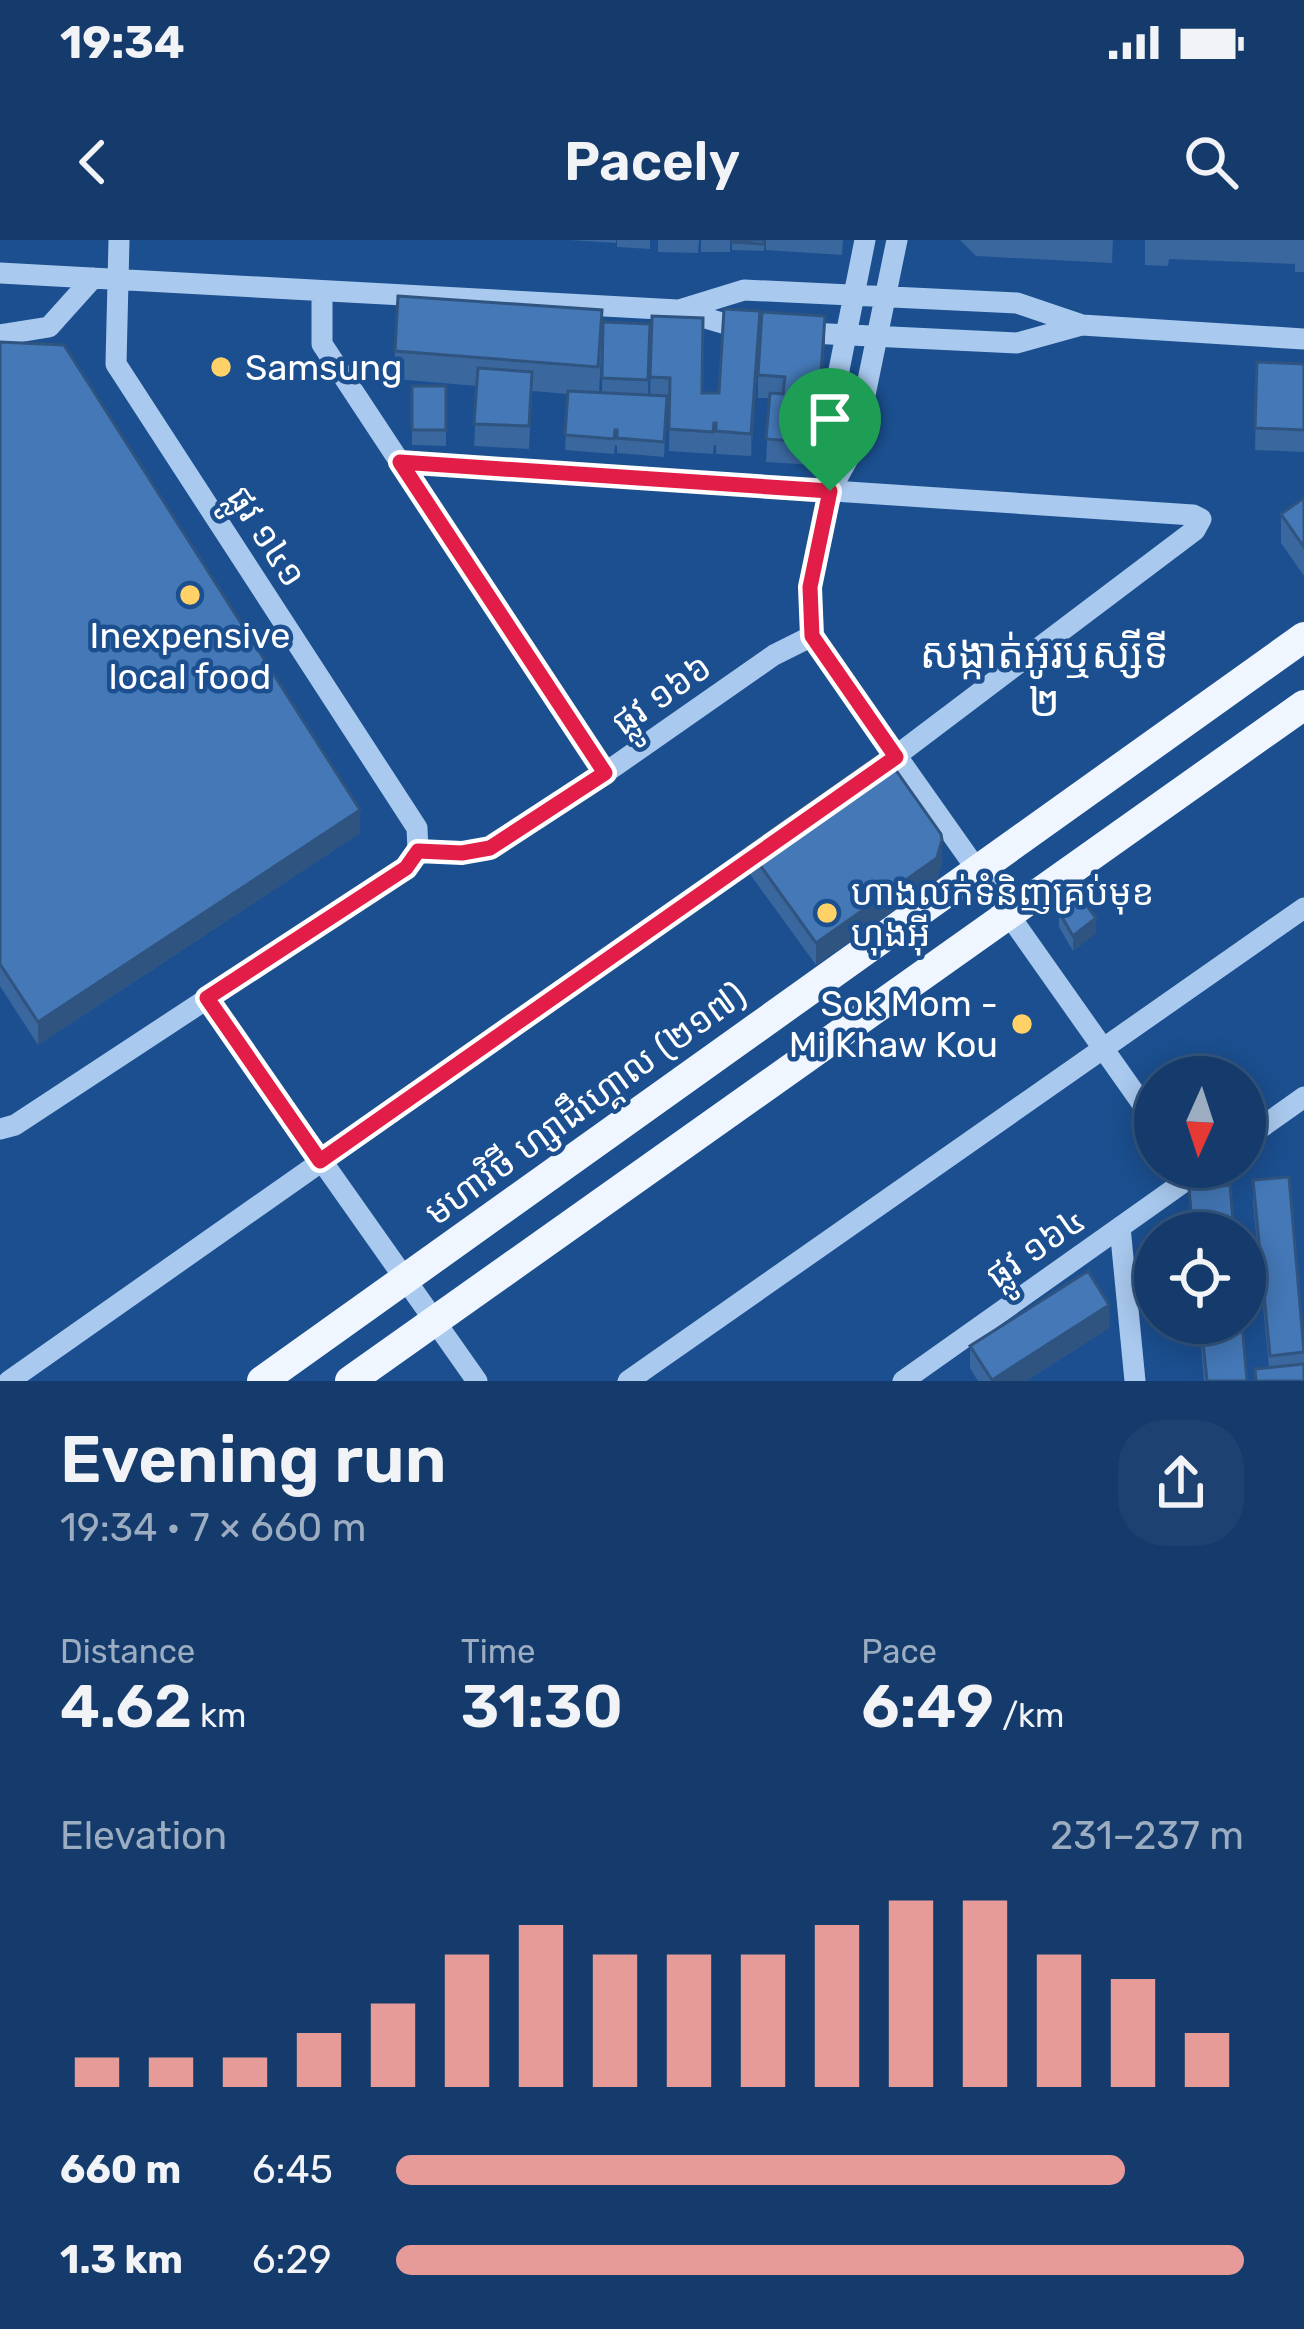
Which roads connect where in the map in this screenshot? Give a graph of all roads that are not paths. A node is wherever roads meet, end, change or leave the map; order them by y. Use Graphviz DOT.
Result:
graph roads {
  1 [pos="119,240"];
  2 [pos="865,240"];
  3 [pos="897,240"];
  4 [pos="0,273"];
  5 [pos="93,278"];
  6 [pos="118,280"];
  7 [pos="322,291"];
  8 [pos="854,295"];
  9 [pos="886,296"];
  10 [pos="678,310"];
  11 [pos="1082,325"];
  12 [pos="0,335"];
  13 [pos="846,336"];
  14 [pos="877,338"];
  15 [pos="1304,339"];
  16 [pos="400,462"];
  17 [pos="830,491"];
  18 [pos="812,636"];
  19 [pos="1304,637"];
  20 [pos="1304,705"];
  21 [pos="896,757"];
  22 [pos="605,773"];
  23 [pos="858,784"];
  24 [pos="781,838"];
  25 [pos="418,851"];
  26 [pos="976,872"];
  27 [pos="1304,908"];
  28 [pos="1006,914"];
  29 [pos="207,998"];
  30 [pos="1103,1049"];
  31 [pos="1134,1093"];
  32 [pos="1304,1097"];
  33 [pos="1266,1123"];
  34 [pos="0,1129"];
  35 [pos="320,1161"];
  36 [pos="1171,1188"];
  37 [pos="1120,1227"];
  38 [pos="405,1280"];
  39 [pos="435,1321"];
  40 [pos="9,1381"];
  41 [pos="262,1381"];
  42 [pos="350,1381"];
  43 [pos="477,1381"];
  44 [pos="628,1381"];
  45 [pos="903,1381"];
  46 [pos="1136,1381"];
  1 -- 6 [label="street, ផ្លូវ ១៤១"];
  2 -- 8 [label="street"];
  3 -- 9 [label="street"];
  4 -- 5 [label="street"];
  5 -- 6 [label="street"];
  5 -- 12 [label="street"];
  6 -- 7 [label="street"];
  6 -- 25 [label="street, ផ្លូវ ១៤១"];
  7 -- 10 [label="street"];
  7 -- 16 [label="street"];
  8 -- 9 [label="street"];
  8 -- 10 [label="street"];
  8 -- 13 [label="street"];
  9 -- 11 [label="street"];
  9 -- 14 [label="street"];
  10 -- 13 [label="street"];
  11 -- 14 [label="street"];
  11 -- 15 [label="street"];
  13 -- 14 [label="street"];
  13 -- 17 [label="street"];
  14 -- 17 [label="street"];
  16 -- 17 [label="street"];
  16 -- 22 [label="street"];
  17 -- 18 [label="street"];
  17 -- 21 [label="street"];
  18 -- 21 [label="street"];
  18 -- 22 [label="street, ផ្លូវ ១៦៦"];
  19 -- 26 [label="main road, មហាវិថី ហ្សាដឹហ្គោល (២១៧)"];
  20 -- 28 [label="main road"];
  21 -- 23 [label="street"];
  21 -- 26 [label="street"];
  22 -- 25 [label="street, ផ្លូវ ១៦៦"];
  24 -- 35 [label="street"];
  25 -- 29 [label="street"];
  26 -- 28 [label="street"];
  26 -- 38 [label="main road, មហាវិថី ហ្សាដឹហ្គោល (២១៧)"];
  27 -- 30 [label="street"];
  28 -- 30 [label="street"];
  28 -- 39 [label="main road"];
  29 -- 34 [label="street"];
  29 -- 35 [label="street"];
  30 -- 31 [label="street"];
  30 -- 44 [label="street"];
  32 -- 33 [label="street"];
  35 -- 38 [label="street"];
  35 -- 40 [label="street"];
  36 -- 37 [label="street, ផ្លូវ ១៦៤"];
  37 -- 45 [label="street, ផ្លូវ ១៦៤"];
  37 -- 46 [label="street"];
  38 -- 39 [label="street"];
  38 -- 41 [label="main road, មហាវិថី ហ្សាដឹហ្គោល (២១៧)"];
  39 -- 42 [label="main road"];
  39 -- 43 [label="street"];
}
